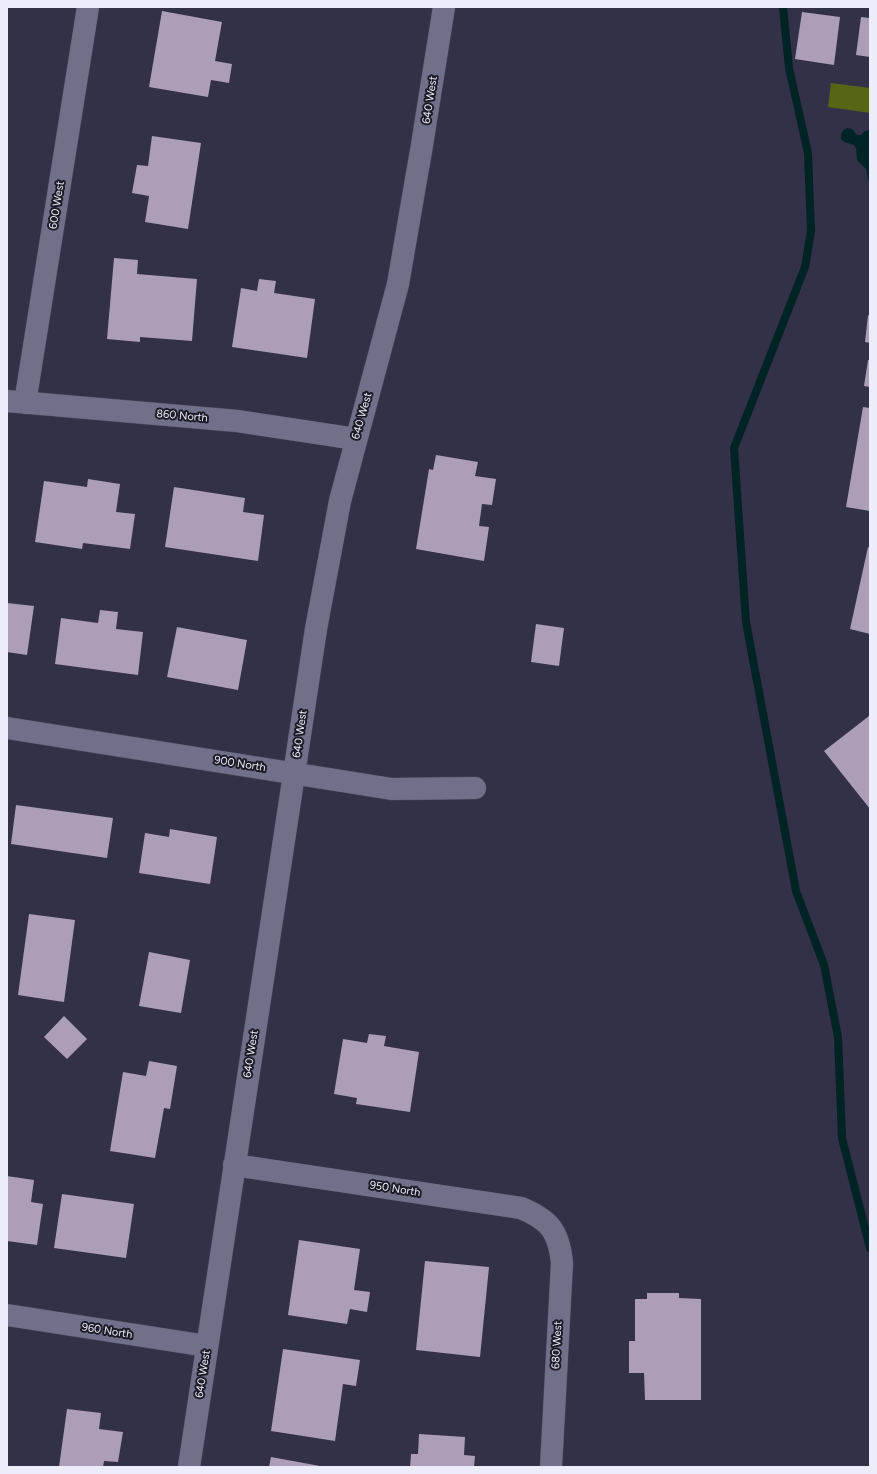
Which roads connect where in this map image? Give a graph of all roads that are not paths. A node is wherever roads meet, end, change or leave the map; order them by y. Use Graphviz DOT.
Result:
graph roads {
  1 [pos="88,7"];
  2 [pos="444,7"];
  3 [pos="16,402"];
  4 [pos="356,439"];
  5 [pos="7,728"];
  6 [pos="294,773"];
  7 [pos="474,788"];
  8 [pos="234,1165"];
  9 [pos="550,1226"];
  10 [pos="7,1315"];
  11 [pos="207,1346"];
  12 [pos="189,1467"];
  13 [pos="550,1467"];
  1 -- 3 [label="street, 600 West"];
  2 -- 4 [label="street, 640 West"];
  3 -- 4 [label="street, 860 North"];
  4 -- 6 [label="street, 640 West"];
  5 -- 6 [label="street, 900 North"];
  6 -- 7 [label="street, 900 North"];
  6 -- 8 [label="street, 640 West"];
  8 -- 9 [label="street, 950 North"];
  8 -- 11 [label="street, 640 West"];
  9 -- 13 [label="street, 680 West"];
  10 -- 11 [label="street, 960 North"];
  11 -- 12 [label="street, 640 West"];
}
